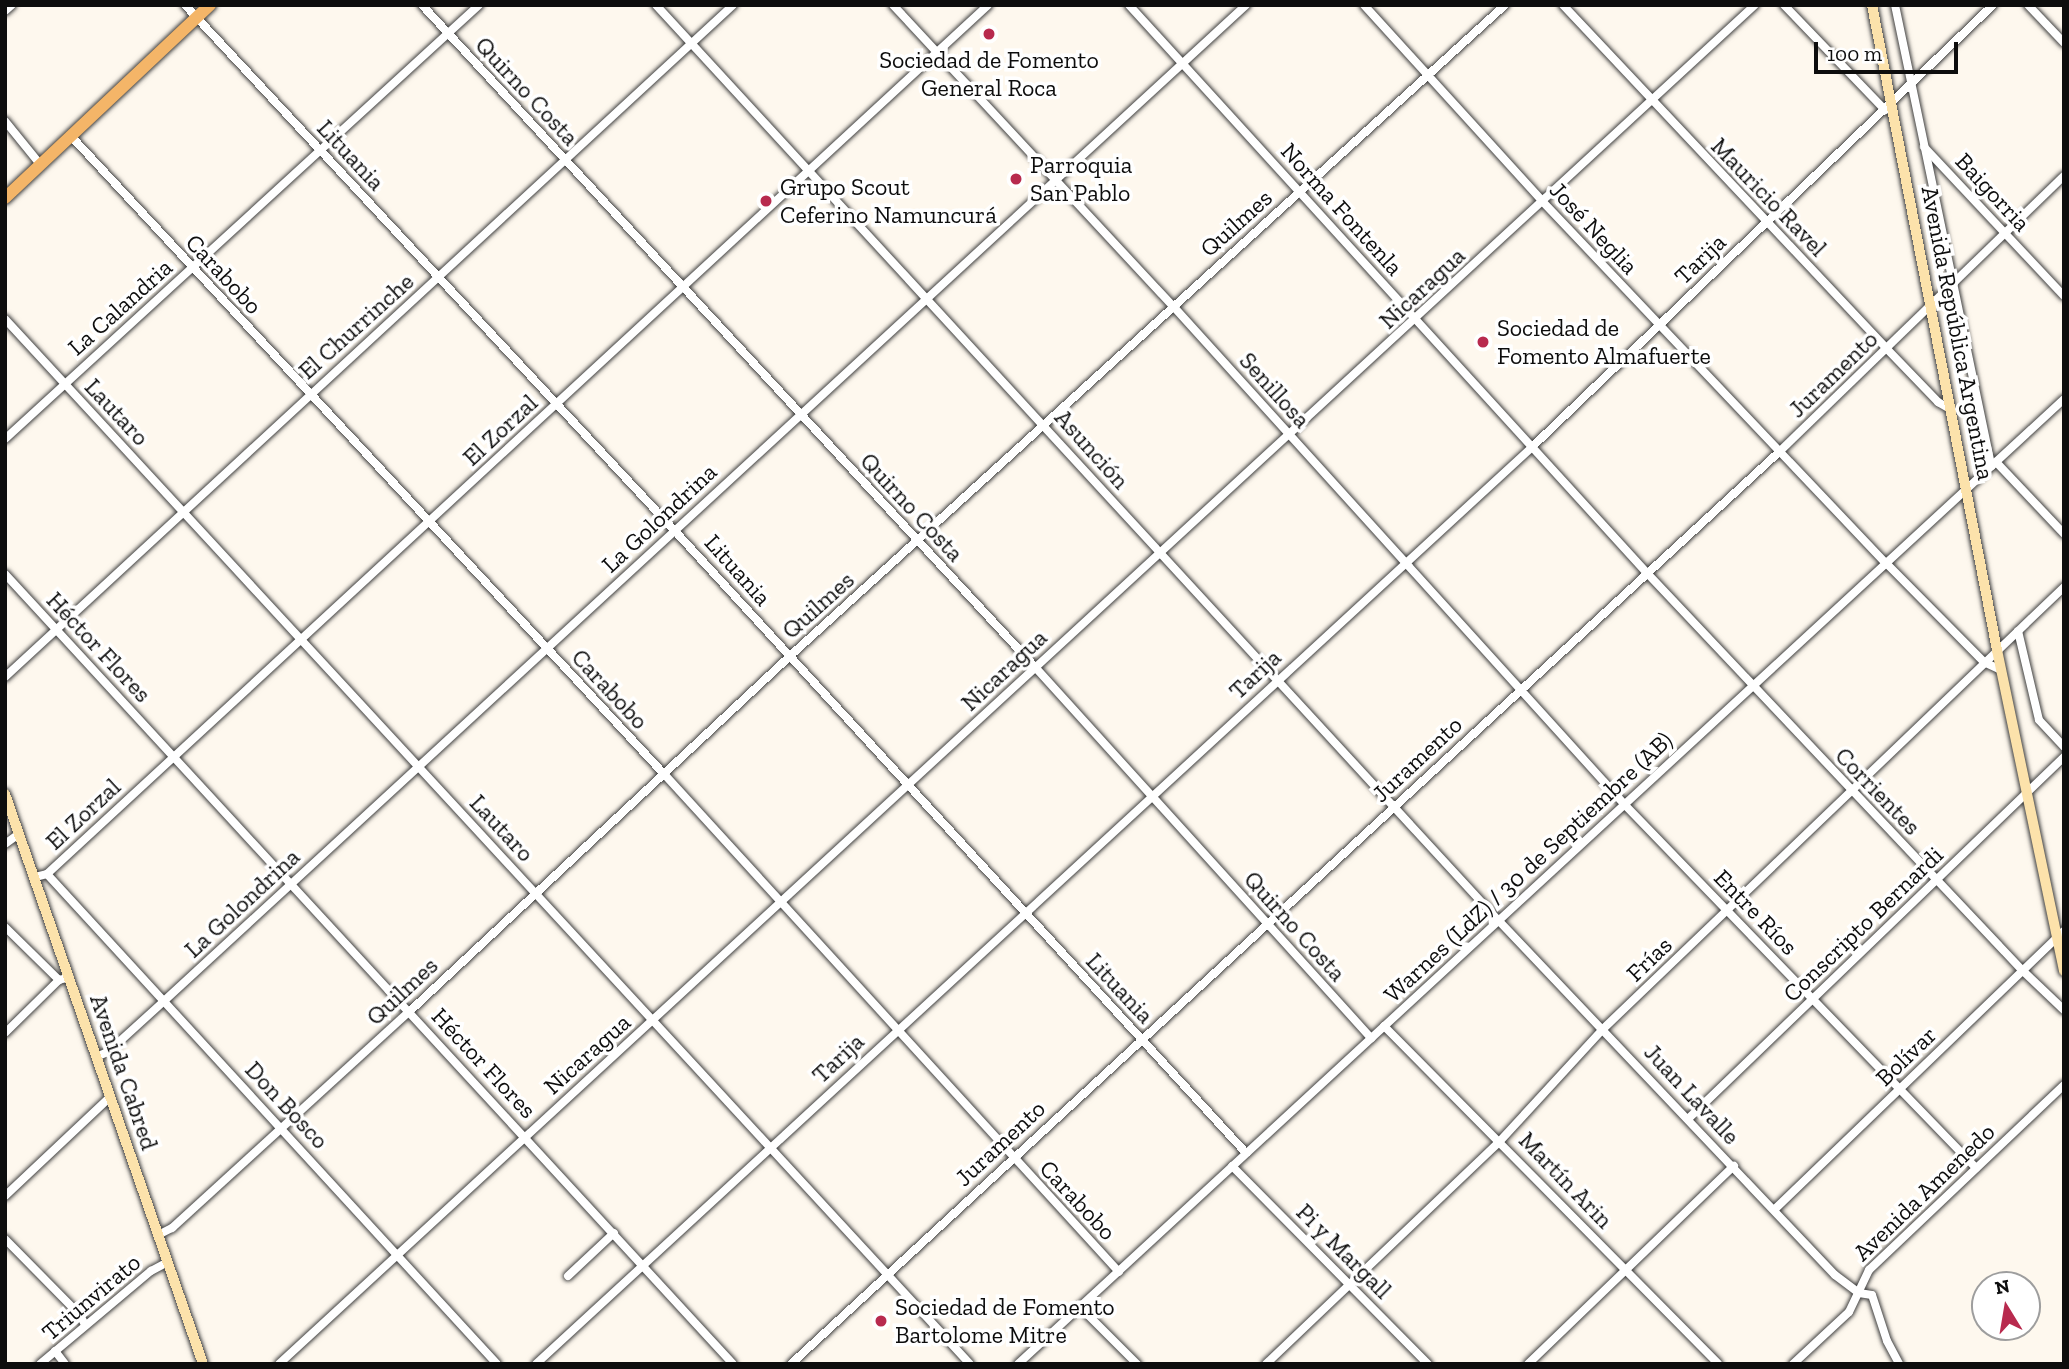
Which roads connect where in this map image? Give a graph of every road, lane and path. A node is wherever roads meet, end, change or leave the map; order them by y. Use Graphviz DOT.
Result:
graph roads {
  1 [pos="12,5"];
  2 [pos="185,5"];
  3 [pos="210,5"];
  4 [pos="422,5"];
  5 [pos="479,5"];
  6 [pos="656,5"];
  7 [pos="733,5"];
  8 [pos="893,5"];
  9 [pos="988,5"];
  10 [pos="1129,5"];
  11 [pos="1246,5"];
  12 [pos="1364,5"];
  13 [pos="1505,5"];
  14 [pos="1563,5"];
  15 [pos="1755,5"];
  16 [pos="1784,5"];
  17 [pos="1872,5"];
  18 [pos="1895,5"];
  19 [pos="1993,5"];
  20 [pos="2028,5"];
  21 [pos="5,12"];
  22 [pos="196,18"];
  23 [pos="448,33"];
  24 [pos="2064,43"];
  25 [pos="692,44"];
  26 [pos="937,52"];
  27 [pos="1182,64"];
  28 [pos="1427,75"];
  29 [pos="1911,84"];
  30 [pos="1652,102"];
  31 [pos="1888,107"];
  32 [pos="5,121"];
  33 [pos="70,135"];
  34 [pos="1923,146"];
  35 [pos="321,151"];
  36 [pos="564,160"];
  37 [pos="40,164"];
  38 [pos="809,171"];
  39 [pos="2064,176"];
  40 [pos="1054,179"];
  41 [pos="1300,191"];
  42 [pos="5,198"];
  43 [pos="1543,202"];
  44 [pos="1766,222"];
  45 [pos="2005,233"];
  46 [pos="192,268"];
  47 [pos="438,277"];
  48 [pos="1951,285"];
  49 [pos="682,286"];
  50 [pos="2064,296"];
  51 [pos="927,298"];
  52 [pos="1173,306"];
  53 [pos="1931,306"];
  54 [pos="5,319"];
  55 [pos="1416,319"];
  56 [pos="1659,326"];
  57 [pos="1887,349"];
  58 [pos="64,383"];
  59 [pos="310,394"];
  60 [pos="2064,399"];
  61 [pos="556,404"];
  62 [pos="1952,410"];
  63 [pos="800,414"];
  64 [pos="1044,425"];
  65 [pos="1289,435"];
  66 [pos="5,439"];
  67 [pos="1531,448"];
  68 [pos="1780,451"];
  69 [pos="1994,464"];
  70 [pos="1967,489"];
  71 [pos="183,512"];
  72 [pos="428,522"];
  73 [pos="674,530"];
  74 [pos="2064,534"];
  75 [pos="918,541"];
  76 [pos="1161,553"];
  77 [pos="1405,562"];
  78 [pos="1887,564"];
  79 [pos="1647,573"];
  80 [pos="5,574"];
  81 [pos="2064,587"];
  82 [pos="54,629"];
  83 [pos="2018,631"];
  84 [pos="301,640"];
  85 [pos="546,649"];
  86 [pos="1997,650"];
  87 [pos="790,656"];
  88 [pos="1984,662"];
  89 [pos="1035,667"];
  90 [pos="2001,670"];
  91 [pos="5,677"];
  92 [pos="1278,678"];
  93 [pos="1754,687"];
  94 [pos="1521,689"];
  95 [pos="2064,747"];
  96 [pos="174,757"];
  97 [pos="2064,757"];
  98 [pos="419,766"];
  99 [pos="664,775"];
  100 [pos="908,785"];
  101 [pos="1851,790"];
  102 [pos="2026,793"];
  103 [pos="5,794"];
  104 [pos="1150,796"];
  105 [pos="1625,805"];
  106 [pos="1394,807"];
  107 [pos="19,834"];
  108 [pos="5,844"];
  109 [pos="47,874"];
  110 [pos="35,877"];
  111 [pos="1937,880"];
  112 [pos="291,884"];
  113 [pos="535,892"];
  114 [pos="780,903"];
  115 [pos="1727,910"];
  116 [pos="1025,913"];
  117 [pos="1499,920"];
  118 [pos="1268,924"];
  119 [pos="5,927"];
  120 [pos="2061,934"];
  121 [pos="2022,970"];
  122 [pos="2064,971"];
  123 [pos="64,979"];
  124 [pos="1812,998"];
  125 [pos="164,1001"];
  126 [pos="2064,1010"];
  127 [pos="410,1011"];
  128 [pos="652,1020"];
  129 [pos="1384,1026"];
  130 [pos="1604,1029"];
  131 [pos="897,1031"];
  132 [pos="5,1033"];
  133 [pos="1371,1038"];
  134 [pos="1140,1039"];
  135 [pos="96,1057"];
  136 [pos="2064,1085"];
  137 [pos="1899,1090"];
  138 [pos="110,1097"];
  139 [pos="1689,1118"];
  140 [pos="281,1128"];
  141 [pos="525,1137"];
  142 [pos="1500,1141"];
  143 [pos="770,1147"];
  144 [pos="1246,1153"];
  145 [pos="1013,1157"];
  146 [pos="1232,1166"];
  147 [pos="1734,1166"];
  148 [pos="1976,1168"];
  149 [pos="5,1196"];
  150 [pos="1774,1209"];
  151 [pos="614,1233"];
  152 [pos="158,1235"];
  153 [pos="5,1239"];
  154 [pos="399,1256"];
  155 [pos="168,1262"];
  156 [pos="643,1264"];
  157 [pos="1628,1271"];
  158 [pos="1119,1272"];
  159 [pos="887,1274"];
  160 [pos="568,1276"];
  161 [pos="1348,1284"];
  162 [pos="1859,1293"];
  163 [pos="1080,1307"];
  164 [pos="85,1325"];
  165 [pos="55,1351"];
  166 [pos="40,1364"];
  167 [pos="65,1364"];
  168 [pos="203,1364"];
  169 [pos="279,1364"];
  170 [pos="497,1364"];
  171 [pos="536,1364"];
  172 [pos="733,1364"];
  173 [pos="791,1364"];
  174 [pos="970,1364"];
  175 [pos="1018,1364"];
  176 [pos="1137,1364"];
  177 [pos="1266,1364"];
  178 [pos="1427,1364"];
  179 [pos="1528,1364"];
  180 [pos="1718,1364"];
  181 [pos="1793,1364"];
  182 [pos="1899,1364"];
  1 -- 21 [label="street"];
  2 -- 22 [label="street, Lituania"];
  3 -- 22 [label="main road"];
  4 -- 23 [label="street, Quirno Costa"];
  5 -- 23 [label="street, La Calandria"];
  6 -- 25 [label="street, Asunción"];
  7 -- 25 [label="street, El Churrinche"];
  8 -- 26 [label="street, Senillosa"];
  9 -- 26 [label="street, El Zorzal"];
  10 -- 27 [label="street, Norma Fontenla"];
  11 -- 27 [label="street, La Golondrina"];
  12 -- 28 [label="street, José Neglia"];
  13 -- 28 [label="street, Quilmes"];
  14 -- 30 [label="street, Mauricio Ravel"];
  15 -- 30 [label="street, Nicaragua"];
  16 -- 31 [label="street"];
  17 -- 31 [label="main road, Avenida República Argentina"];
  18 -- 29 [label="street, Avenida República Argentina"];
  19 -- 29 [label="street, Tarija"];
  20 -- 24 [label="street"];
  22 -- 33 [label="main road"];
  22 -- 35 [label="street, Lituania"];
  23 -- 35 [label="street, La Calandria"];
  23 -- 36 [label="street, Quirno Costa"];
  25 -- 36 [label="street, El Churrinche"];
  25 -- 38 [label="street, Asunción"];
  26 -- 38 [label="street, El Zorzal"];
  26 -- 40 [label="street, Senillosa"];
  27 -- 40 [label="street, La Golondrina"];
  27 -- 41 [label="street, Norma Fontenla"];
  28 -- 41 [label="street, Quilmes"];
  28 -- 43 [label="street, José Neglia"];
  29 -- 31 [label="street, Tarija"];
  29 -- 34 [label="street, Avenida República Argentina"];
  30 -- 43 [label="street, Nicaragua"];
  30 -- 44 [label="street, Mauricio Ravel"];
  31 -- 44 [label="street, Tarija"];
  31 -- 53 [label="main road, Avenida República Argentina"];
  32 -- 37 [label="street"];
  33 -- 37 [label="main road"];
  33 -- 46 [label="street, Carabobo"];
  34 -- 45 [label="street, Baigorria"];
  34 -- 48 [label="street, Avenida República Argentina"];
  35 -- 46 [label="street, La Calandria"];
  35 -- 47 [label="street, Lituania"];
  36 -- 47 [label="street, El Churrinche"];
  36 -- 49 [label="street, Quirno Costa"];
  37 -- 42 [label="main road"];
  38 -- 49 [label="street, El Zorzal"];
  38 -- 51 [label="street, Asunción"];
  39 -- 45 [label="street, Juramento"];
  40 -- 51 [label="street, La Golondrina"];
  40 -- 52 [label="street, Senillosa"];
  41 -- 52 [label="street, Quilmes"];
  41 -- 55 [label="street, Norma Fontenla"];
  43 -- 55 [label="street, Nicaragua"];
  43 -- 56 [label="street, José Neglia"];
  44 -- 56 [label="street, Tarija"];
  44 -- 57 [label="street, Mauricio Ravel"];
  45 -- 48 [label="street, Juramento"];
  45 -- 50 [label="street, Baigorria"];
  46 -- 58 [label="street, La Calandria"];
  46 -- 59 [label="street, Carabobo"];
  47 -- 59 [label="street, El Churrinche"];
  47 -- 61 [label="street, Lituania"];
  48 -- 53 [label="street, Juramento"];
  48 -- 69 [label="street, Avenida República Argentina"];
  49 -- 61 [label="street, El Zorzal"];
  49 -- 63 [label="street, Quirno Costa"];
  51 -- 63 [label="street, La Golondrina"];
  51 -- 64 [label="street, Asunción"];
  52 -- 64 [label="street, Quilmes"];
  52 -- 65 [label="street, Senillosa"];
  53 -- 57 [label="street, Juramento"];
  53 -- 62 [label="main road, Avenida República Argentina"];
  54 -- 58 [label="street, Lautaro"];
  55 -- 65 [label="street, Nicaragua"];
  55 -- 67 [label="street, Norma Fontenla"];
  56 -- 67 [label="street, Tarija"];
  56 -- 68 [label="street, José Neglia"];
  57 -- 62 [label="street, Mauricio Ravel"];
  57 -- 68 [label="street, Juramento"];
  58 -- 66 [label="street, La Calandria"];
  58 -- 71 [label="street, Lautaro"];
  59 -- 71 [label="street, El Churrinche"];
  59 -- 72 [label="street, Carabobo"];
  60 -- 69 [label="street, Warnes (LdZ) / 30 de Septiembre (AB)"];
  61 -- 72 [label="street, El Zorzal"];
  61 -- 73 [label="street, Lituania"];
  62 -- 70 [label="main road, Avenida República Argentina"];
  63 -- 73 [label="street, La Golondrina"];
  63 -- 75 [label="street, Quirno Costa"];
  64 -- 75 [label="street, Quilmes"];
  64 -- 76 [label="street, Asunción"];
  65 -- 76 [label="street, Nicaragua"];
  65 -- 77 [label="street, Senillosa"];
  67 -- 77 [label="street, Tarija"];
  67 -- 79 [label="street, Norma Fontenla"];
  68 -- 78 [label="street, José Neglia"];
  68 -- 79 [label="street, Juramento"];
  69 -- 70 [label="street, Warnes (LdZ) / 30 de Septiembre (AB)"];
  69 -- 74 [label="street"];
  70 -- 78 [label="street, Warnes (LdZ) / 30 de Septiembre (AB)"];
  70 -- 86 [label="main road, Avenida República Argentina"];
  71 -- 82 [label="street, El Churrinche"];
  71 -- 84 [label="street, Lautaro"];
  72 -- 84 [label="street, El Zorzal"];
  72 -- 85 [label="street, Carabobo"];
  73 -- 85 [label="street, La Golondrina"];
  73 -- 87 [label="street, Lituania"];
  75 -- 87 [label="street, Quilmes"];
  75 -- 89 [label="street, Quirno Costa"];
  76 -- 89 [label="street, Nicaragua"];
  76 -- 92 [label="street, Asunción"];
  77 -- 92 [label="street, Tarija"];
  77 -- 94 [label="street, Senillosa"];
  78 -- 88 [label="street, José Neglia"];
  78 -- 93 [label="street, Warnes (LdZ) / 30 de Septiembre (AB)"];
  79 -- 93 [label="street, Norma Fontenla"];
  79 -- 94 [label="street, Juramento"];
  80 -- 82 [label="street, Héctor Flores"];
  81 -- 83 [label="street, Frías"];
  82 -- 91 [label="street, El Churrinche"];
  82 -- 96 [label="street, Héctor Flores"];
  83 -- 86 [label="street, Frías"];
  83 -- 95 [label="street"];
  84 -- 96 [label="street, El Zorzal"];
  84 -- 98 [label="street, Lautaro"];
  85 -- 98 [label="street, La Golondrina"];
  85 -- 99 [label="street, Carabobo"];
  86 -- 88 [label="street, Frías"];
  86 -- 90 [label="main road, Avenida República Argentina"];
  87 -- 99 [label="street, Quilmes"];
  87 -- 100 [label="street, Lituania"];
  88 -- 90 [label="street"];
  88 -- 101 [label="street, Frías"];
  89 -- 100 [label="street, Nicaragua"];
  89 -- 104 [label="street, Quirno Costa"];
  90 -- 102 [label="main road, Avenida República Argentina"];
  92 -- 104 [label="street, Tarija"];
  92 -- 106 [label="street, Asunción"];
  93 -- 101 [label="street, Corrientes"];
  93 -- 105 [label="street, Warnes (LdZ) / 30 de Septiembre (AB)"];
  94 -- 105 [label="street, Senillosa"];
  94 -- 106 [label="street, Juramento"];
  96 -- 109 [label="street, El Zorzal"];
  96 -- 112 [label="street, Héctor Flores"];
  97 -- 102 [label="street, Conscripto Bernardi"];
  98 -- 112 [label="street, La Golondrina"];
  98 -- 113 [label="street, Lautaro"];
  99 -- 113 [label="street, Quilmes"];
  99 -- 114 [label="street, Carabobo"];
  100 -- 114 [label="street, Nicaragua"];
  100 -- 116 [label="street, Lituania"];
  101 -- 111 [label="street, Corrientes"];
  101 -- 115 [label="street, Frías"];
  102 -- 111 [label="street, Conscripto Bernardi"];
  102 -- 120 [label="main road, Avenida República Argentina"];
  103 -- 107 [label="main road, Avenida Cabred"];
  104 -- 116 [label="street, Tarija"];
  104 -- 118 [label="street, Quirno Costa"];
  105 -- 115 [label="street, Entre Ríos"];
  105 -- 117 [label="street, Warnes (LdZ) / 30 de Septiembre (AB)"];
  106 -- 117 [label="street, Asunción"];
  106 -- 118 [label="street, Juramento"];
  107 -- 108 [label="street"];
  107 -- 110 [label="main road, Avenida Cabred"];
  109 -- 110 [label="street, El Zorzal"];
  109 -- 125 [label="street, Don Bosco"];
  110 -- 123 [label="main road, Avenida Cabred"];
  111 -- 121 [label="street, Corrientes"];
  111 -- 124 [label="street, Conscripto Bernardi"];
  112 -- 125 [label="street, La Golondrina"];
  112 -- 127 [label="street, Héctor Flores"];
  113 -- 127 [label="street, Quilmes"];
  113 -- 128 [label="street, Lautaro"];
  114 -- 128 [label="street, Nicaragua"];
  114 -- 131 [label="street, Carabobo"];
  115 -- 124 [label="street, Entre Ríos"];
  115 -- 130 [label="street, Frías"];
  116 -- 131 [label="street, Tarija"];
  116 -- 134 [label="street, Lituania"];
  117 -- 129 [label="street, Warnes (LdZ) / 30 de Septiembre (AB)"];
  117 -- 130 [label="street, Juan Lavalle"];
  118 -- 133 [label="street, Quirno Costa"];
  118 -- 134 [label="street, Juramento"];
  119 -- 123 [label="street"];
  120 -- 121 [label="street, Bolívar"];
  120 -- 122 [label="main road, Avenida República Argentina"];
  121 -- 126 [label="street, Corrientes"];
  121 -- 137 [label="street, Bolívar"];
  123 -- 132 [label="street"];
  123 -- 135 [label="main road, Avenida Cabred"];
  124 -- 137 [label="street, Entre Ríos"];
  124 -- 139 [label="street, Conscripto Bernardi"];
  125 -- 135 [label="street, La Golondrina"];
  125 -- 140 [label="street, Don Bosco"];
  127 -- 140 [label="street, Quilmes"];
  127 -- 141 [label="street, Héctor Flores"];
  128 -- 141 [label="street, Nicaragua"];
  128 -- 143 [label="street, Lautaro"];
  129 -- 133 [label="street, Warnes (LdZ) / 30 de Septiembre (AB)"];
  129 -- 142 [label="street, Martín Arin"];
  130 -- 139 [label="street, Juan Lavalle"];
  130 -- 142 [label="street, Frías"];
  131 -- 143 [label="street, Tarija"];
  131 -- 145 [label="street, Carabobo"];
  133 -- 144 [label="street, Warnes (LdZ) / 30 de Septiembre (AB)"];
  134 -- 144 [label="street, Lituania"];
  134 -- 145 [label="street, Juramento"];
  135 -- 138 [label="main road, Avenida Cabred"];
  136 -- 148 [label="street, Avenida Amenedo"];
  137 -- 148 [label="street, Entre Ríos"];
  137 -- 150 [label="street, Bolívar"];
  138 -- 149 [label="street"];
  138 -- 152 [label="main road, Avenida Cabred"];
  139 -- 147 [label="street, Juan Lavalle"];
  140 -- 152 [label="street, Quilmes"];
  140 -- 154 [label="street, Don Bosco"];
  141 -- 151 [label="street, Héctor Flores"];
  141 -- 154 [label="street, Nicaragua"];
  142 -- 157 [label="street, Martín Arin"];
  142 -- 161 [label="street, Frías"];
  143 -- 156 [label="street, Tarija"];
  143 -- 159 [label="street, Lautaro"];
  144 -- 146 [label="street, Warnes (LdZ) / 30 de Septiembre (AB)"];
  145 -- 158 [label="street, Carabobo"];
  145 -- 159 [label="street, Juramento"];
  146 -- 158 [label="street, Warnes (LdZ) / 30 de Septiembre (AB)"];
  146 -- 161 [label="street, Pi y Margall"];
  147 -- 150 [label="street, Juan Lavalle"];
  147 -- 157 [label="street"];
  148 -- 162 [label="street, Avenida Amenedo"];
  150 -- 162 [label="street, Juan Lavalle"];
  151 -- 156 [label="street, Héctor Flores"];
  151 -- 160 [label="street"];
  152 -- 155 [label="main road, Avenida Cabred"];
  153 -- 164 [label="street"];
  154 -- 169 [label="street, Nicaragua"];
  154 -- 170 [label="street, Don Bosco"];
  155 -- 164 [label="street, Triunvirato"];
  155 -- 168 [label="main road, Avenida Cabred"];
  156 -- 171 [label="street, Tarija"];
  156 -- 172 [label="street, Héctor Flores"];
  157 -- 179 [label="street"];
  157 -- 180 [label="street, Martín Arin"];
  158 -- 163 [label="street, Warnes (LdZ) / 30 de Septiembre (AB)"];
  159 -- 173 [label="street, Juramento"];
  159 -- 174 [label="street, Lautaro"];
  161 -- 177 [label="street, Frías"];
  161 -- 178 [label="street, Pi y Margall"];
  162 -- 181 [label="street, Avenida Amenedo"];
  162 -- 182 [label="street, Juan Lavalle"];
  163 -- 175 [label="street, Warnes (LdZ) / 30 de Septiembre (AB)"];
  163 -- 176 [label="street"];
  164 -- 165 [label="street, Triunvirato"];
  165 -- 166 [label="street, Triunvirato"];
  165 -- 167 [label="street"];
}
